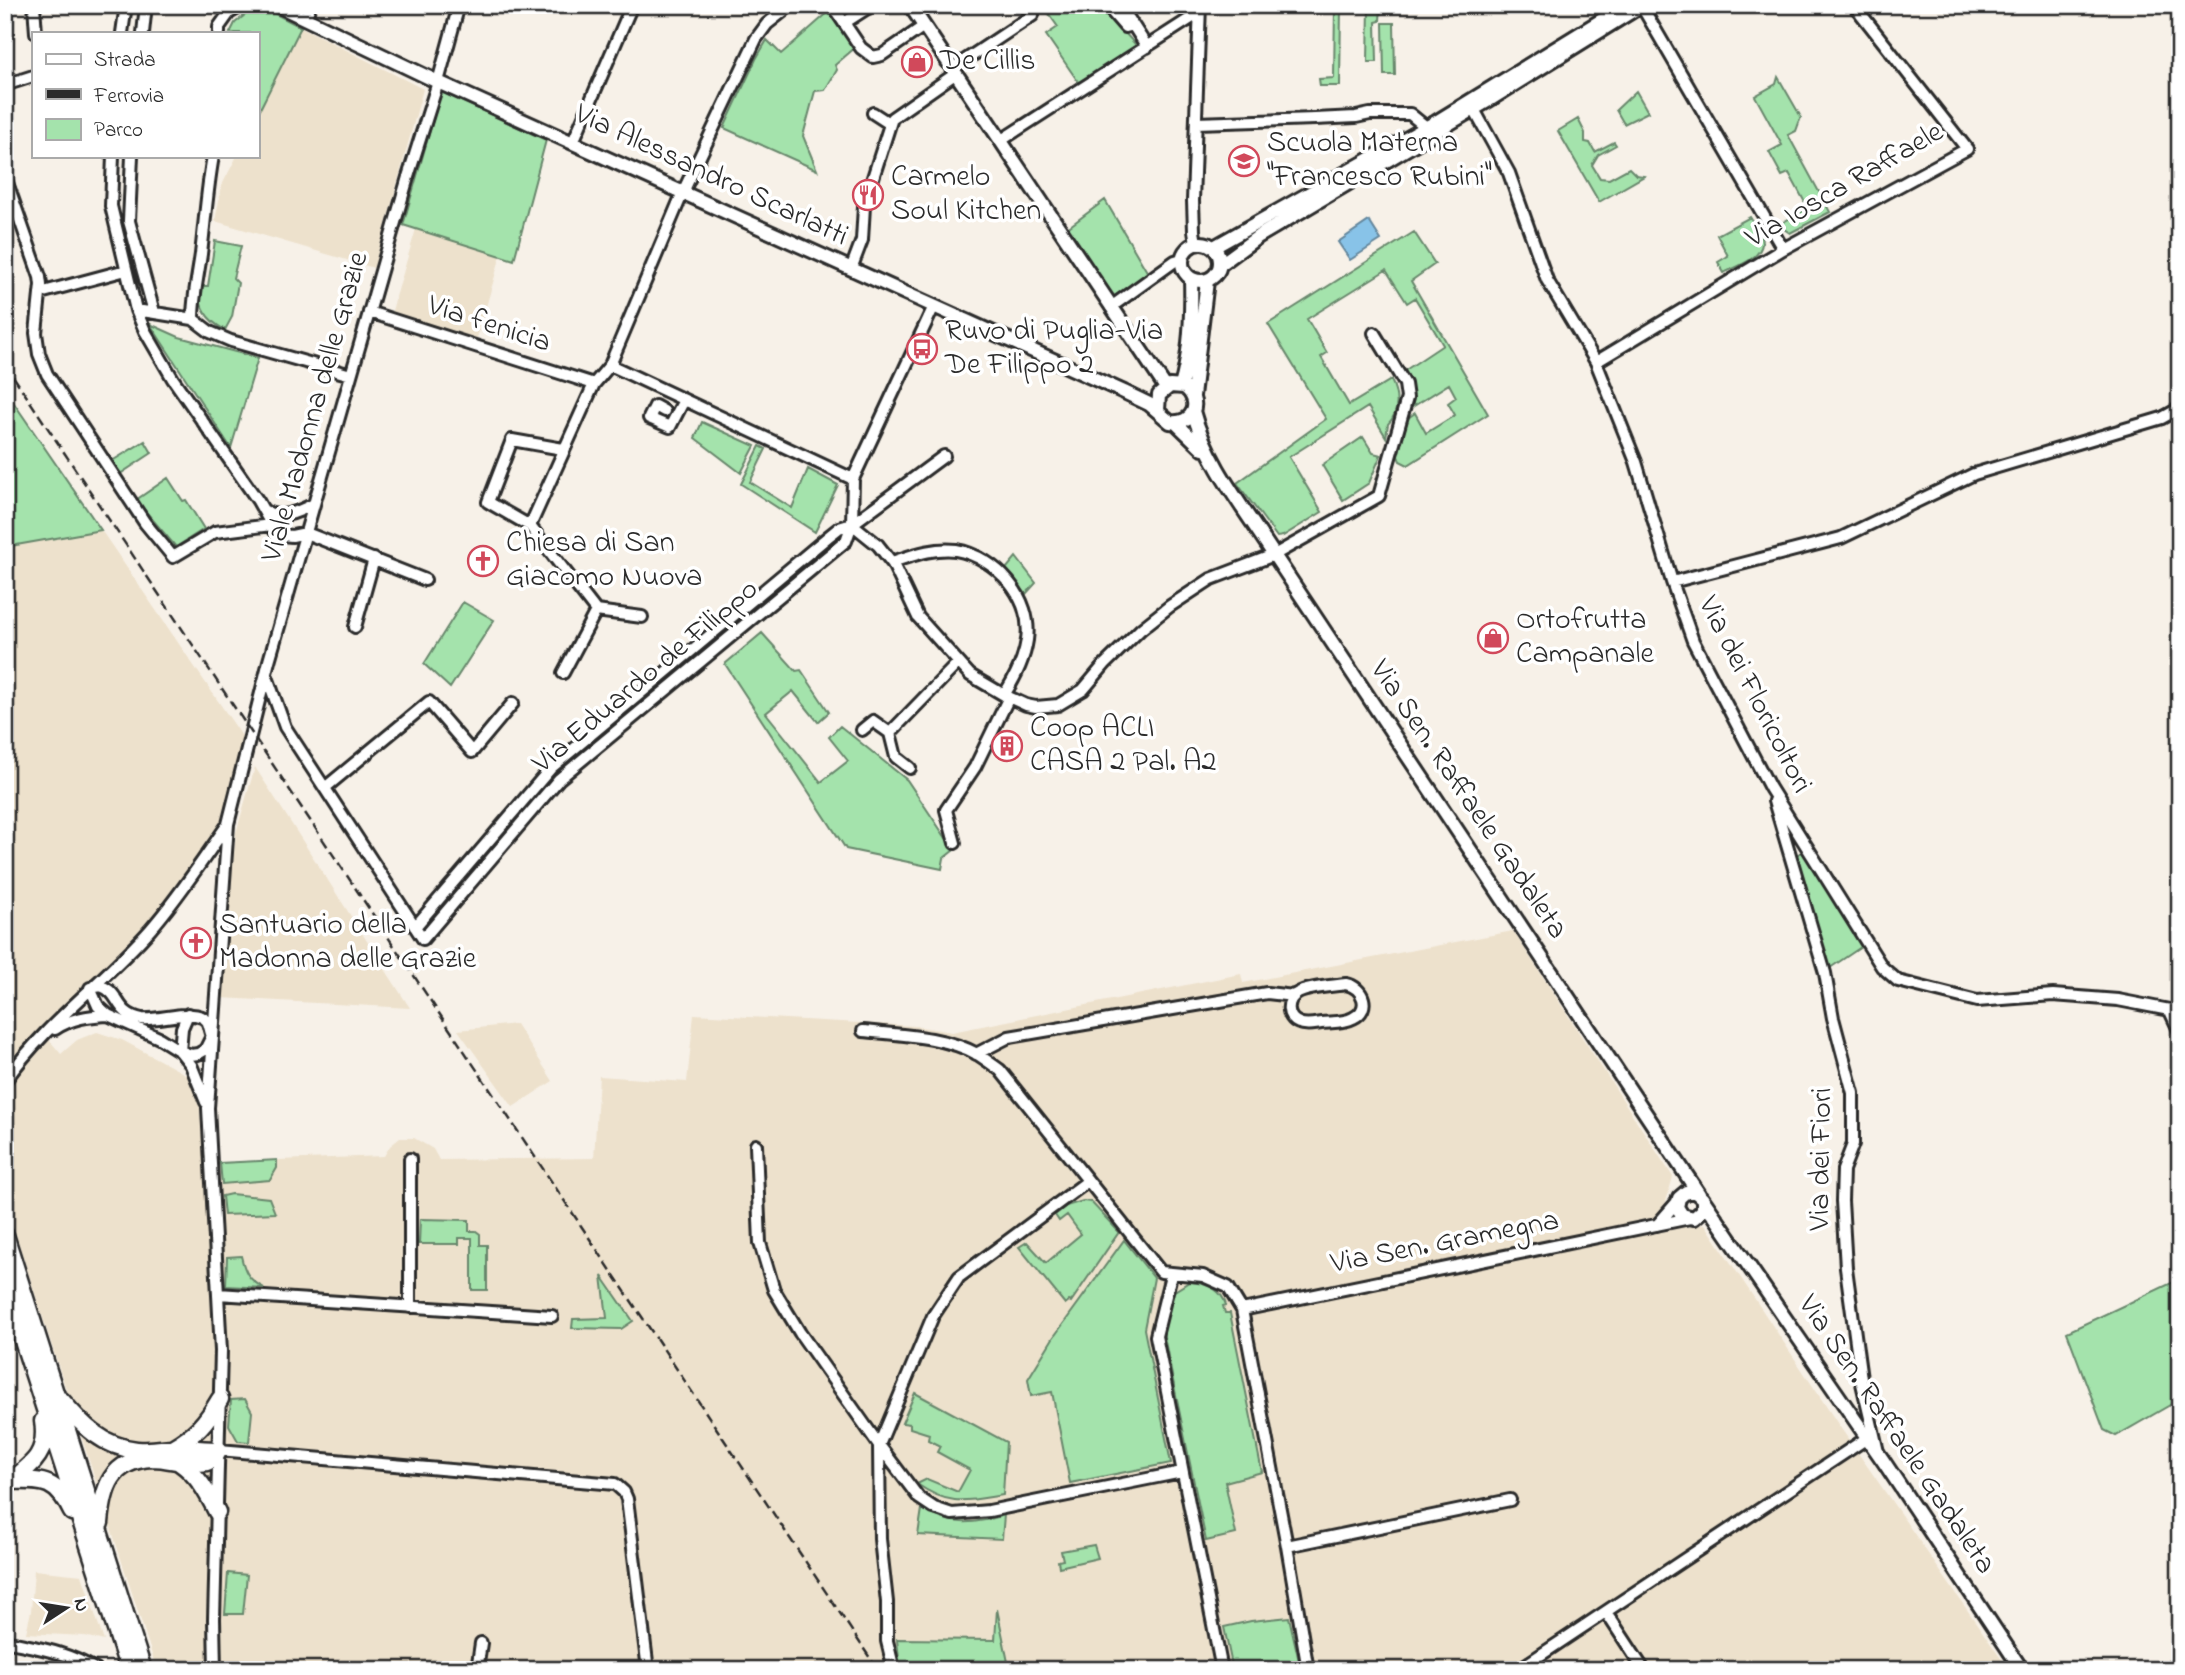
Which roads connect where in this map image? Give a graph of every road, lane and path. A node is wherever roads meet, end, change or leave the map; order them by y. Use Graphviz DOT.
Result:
graph roads {
  1 [pos="34,5"];
  2 [pos="125,5"];
  3 [pos="146,5"];
  4 [pos="216,5"];
  5 [pos="243,5"];
  6 [pos="277,5"];
  7 [pos="310,5"];
  8 [pos="459,5"];
  9 [pos="632,5"];
  10 [pos="791,5"];
  11 [pos="832,5"];
  12 [pos="872,5"];
  13 [pos="910,5"];
  14 [pos="1106,5"];
  15 [pos="1120,5"];
  16 [pos="1626,5"];
  17 [pos="1641,5"];
  18 [pos="1854,5"];
  19 [pos="1199,9"];
  20 [pos="229,13"];
  21 [pos="1032,15"];
  22 [pos="306,19"];
  23 [pos="844,23"];
  24 [pos="1133,25"];
  25 [pos="924,26"];
  26 [pos="36,32"];
  27 [pos="122,32"];
  28 [pos="143,32"];
  29 [pos="219,32"];
  30 [pos="1147,47"];
  31 [pos="954,72"];
  32 [pos="32,76"];
  33 [pos="438,82"];
  34 [pos="5,85"];
  35 [pos="1488,95"];
  36 [pos="1475,110"];
  37 [pos="873,113"];
  38 [pos="1196,123"];
  39 [pos="890,124"];
  40 [pos="1435,125"];
  41 [pos="1000,141"];
  42 [pos="573,142"];
  43 [pos="113,158"];
  44 [pos="132,158"];
  45 [pos="214,158"];
  46 [pos="5,177"];
  47 [pos="683,192"];
  48 [pos="1196,243"];
  49 [pos="1214,247"];
  50 [pos="1783,249"];
  51 [pos="1182,259"];
  52 [pos="1221,264"];
  53 [pos="851,269"];
  54 [pos="126,270"];
  55 [pos="1191,278"];
  56 [pos="1207,281"];
  57 [pos="40,293"];
  58 [pos="934,306"];
  59 [pos="1111,307"];
  60 [pos="136,310"];
  61 [pos="153,312"];
  62 [pos="369,312"];
  63 [pos="193,320"];
  64 [pos="1374,333"];
  65 [pos="1596,362"];
  66 [pos="610,365"];
  67 [pos="351,375"];
  68 [pos="594,384"];
  69 [pos="1181,386"];
  70 [pos="1164,389"];
  71 [pos="1124,392"];
  72 [pos="1193,396"];
  73 [pos="684,400"];
  74 [pos="2180,408"];
  75 [pos="1158,410"];
  76 [pos="664,411"];
  77 [pos="1194,411"];
  78 [pos="1176,423"];
  79 [pos="563,449"];
  80 [pos="944,456"];
  81 [pos="1215,462"];
  82 [pos="853,479"];
  83 [pos="314,505"];
  84 [pos="263,510"];
  85 [pos="287,515"];
  86 [pos="271,524"];
  87 [pos="852,524"];
  88 [pos="530,526"];
  89 [pos="307,531"];
  90 [pos="281,535"];
  91 [pos="1273,555"];
  92 [pos="299,558"];
  93 [pos="374,559"];
  94 [pos="892,562"];
  95 [pos="425,580"];
  96 [pos="1672,582"];
  97 [pos="596,611"];
  98 [pos="642,617"];
  99 [pos="355,627"];
  100 [pos="958,663"];
  101 [pos="266,673"];
  102 [pos="564,673"];
  103 [pos="1006,696"];
  104 [pos="513,704"];
  105 [pos="862,730"];
  106 [pos="890,733"];
  107 [pos="910,768"];
  108 [pos="326,787"];
  109 [pos="1770,788"];
  110 [pos="228,824"];
  111 [pos="955,843"];
  112 [pos="415,926"];
  113 [pos="90,988"];
  114 [pos="1294,996"];
  115 [pos="2175,1012"];
  116 [pos="188,1014"];
  117 [pos="108,1015"];
  118 [pos="863,1031"];
  119 [pos="2180,1032"];
  120 [pos="212,1036"];
  121 [pos="41,1038"];
  122 [pos="180,1051"];
  123 [pos="976,1054"];
  124 [pos="5,1080"];
  125 [pos="208,1108"];
  126 [pos="756,1145"];
  127 [pos="410,1159"];
  128 [pos="1681,1165"];
  129 [pos="1088,1181"];
  130 [pos="1680,1198"];
  131 [pos="1701,1198"];
  132 [pos="1694,1217"];
  133 [pos="1657,1225"];
  134 [pos="1725,1231"];
  135 [pos="5,1235"];
  136 [pos="1171,1275"];
  137 [pos="5,1285"];
  138 [pos="218,1294"];
  139 [pos="410,1307"];
  140 [pos="1242,1310"];
  141 [pos="552,1316"];
  142 [pos="39,1391"];
  143 [pos="56,1394"];
  144 [pos="220,1399"];
  145 [pos="1867,1438"];
  146 [pos="879,1445"];
  147 [pos="219,1450"];
  148 [pos="176,1455"];
  149 [pos="1879,1455"];
  150 [pos="1182,1472"];
  151 [pos="8,1481"];
  152 [pos="1510,1500"];
  153 [pos="217,1512"];
  154 [pos="100,1533"];
  155 [pos="1287,1546"];
  156 [pos="92,1556"];
  157 [pos="1606,1612"];
  158 [pos="5,1641"];
  159 [pos="481,1643"];
  160 [pos="96,1670"];
  161 [pos="128,1670"];
  162 [pos="143,1670"];
  163 [pos="215,1670"];
  164 [pos="477,1670"];
  165 [pos="648,1670"];
  166 [pos="894,1670"];
  167 [pos="1222,1670"];
  168 [pos="1308,1670"];
  169 [pos="1518,1670"];
  170 [pos="1644,1670"];
  171 [pos="2022,1670"];
  1 -- 26 [label="street"];
  2 -- 27 [label="street"];
  3 -- 28 [label="street"];
  4 -- 20 [label="street"];
  5 -- 20 [label="street"];
  6 -- 22 [label="main road, Via Alessandro Scarlatti"];
  7 -- 22 [label="street"];
  8 -- 33 [label="street, Viale Madonna delle Grazie"];
  9 -- 42 [label="street"];
  10 -- 47 [label="street"];
  11 -- 23 [label="street"];
  12 -- 23 [label="street"];
  13 -- 25 [label="main road"];
  14 -- 24 [label="street"];
  15 -- 24 [label="street"];
  16 -- 17 [label="street"];
  16 -- 35 [label="main road"];
  17 -- 35 [label="main road"];
  17 -- 50 [label="street"];
  18 -- 50 [label="street, Via Iosca Raffaele"];
  19 -- 30 [label="street"];
  19 -- 38 [label="street"];
  20 -- 29 [label="street"];
  21 -- 31 [label="street"];
  22 -- 33 [label="main road, Via Alessandro Scarlatti"];
  23 -- 25 [label="street"];
  24 -- 30 [label="street"];
  25 -- 31 [label="main road"];
  30 -- 41 [label="street"];
  31 -- 39 [label="street"];
  31 -- 41 [label="main road"];
  32 -- 34 [label="street"];
  33 -- 42 [label="main road, Via Alessandro Scarlatti"];
  33 -- 62 [label="street, Viale Madonna delle Grazie"];
  35 -- 36 [label="main road"];
  36 -- 40 [label="main road"];
  36 -- 65 [label="street, Via dei Floricoltori"];
  37 -- 39 [label="street"];
  38 -- 40 [label="street"];
  38 -- 48 [label="street"];
  39 -- 53 [label="street"];
  40 -- 49 [label="main road"];
  40 -- 52 [label="main road"];
  41 -- 59 [label="main road"];
  42 -- 47 [label="main road, Via Alessandro Scarlatti"];
  43 -- 54 [label="street"];
  44 -- 61 [label="street"];
  45 -- 63 [label="street"];
  46 -- 57 [label="street"];
  47 -- 53 [label="main road, Via Alessandro Scarlatti"];
  47 -- 66 [label="street"];
  48 -- 49 [label="main road"];
  48 -- 51 [label="main road"];
  49 -- 52 [label="main road"];
  50 -- 65 [label="street, Via Iosca Raffaele"];
  51 -- 55 [label="main road"];
  51 -- 59 [label="street"];
  52 -- 56 [label="main road"];
  53 -- 58 [label="main road, Via Alessandro Scarlatti"];
  54 -- 57 [label="street"];
  54 -- 60 [label="street"];
  55 -- 56 [label="main road"];
  55 -- 69 [label="main road"];
  56 -- 72 [label="main road"];
  57 -- 86 [label="street"];
  58 -- 71 [label="main road, Via Alessandro Scarlatti"];
  58 -- 82 [label="street"];
  59 -- 70 [label="main road"];
  60 -- 61 [label="street"];
  60 -- 84 [label="street"];
  61 -- 63 [label="street"];
  62 -- 67 [label="street, Viale Madonna delle Grazie"];
  62 -- 68 [label="street, Via fenicia"];
  63 -- 67 [label="street"];
  64 -- 91 [label="street"];
  65 -- 96 [label="street, Via dei Floricoltori"];
  66 -- 68 [label="street"];
  66 -- 73 [label="street"];
  67 -- 83 [label="street, Viale Madonna delle Grazie"];
  68 -- 79 [label="street"];
  69 -- 70 [label="main road"];
  69 -- 72 [label="main road"];
  70 -- 71 [label="main road, Via Alessandro Scarlatti"];
  70 -- 75 [label="main road"];
  71 -- 75 [label="main road, Via Alessandro Scarlatti"];
  72 -- 77 [label="main road"];
  73 -- 76 [label="street"];
  73 -- 82 [label="street"];
  74 -- 96 [label="street"];
  75 -- 78 [label="main road"];
  77 -- 78 [label="main road"];
  77 -- 81 [label="main road, Via Sen. Raffaele Gadaleta"];
  78 -- 81 [label="main road, Via Sen. Raffaele Gadaleta"];
  79 -- 88 [label="street"];
  79 -- 88 [label="street"];
  80 -- 87 [label="street"];
  81 -- 91 [label="main road, Via Sen. Raffaele Gadaleta"];
  82 -- 87 [label="street"];
  83 -- 85 [label="street"];
  83 -- 89 [label="street, Viale Madonna delle Grazie"];
  84 -- 85 [label="street"];
  84 -- 86 [label="street"];
  85 -- 89 [label="street"];
  86 -- 90 [label="street"];
  87 -- 94 [label="street"];
  87 -- 112 [label="street, Via Eduardo de Filippo"];
  87 -- 112 [label="street, Via Eduardo de Filippo"];
  88 -- 97 [label="street"];
  89 -- 90 [label="street"];
  89 -- 92 [label="street, Viale Madonna delle Grazie"];
  89 -- 93 [label="street"];
  90 -- 92 [label="street"];
  91 -- 103 [label="street"];
  91 -- 128 [label="main road, Via Sen. Raffaele Gadaleta"];
  92 -- 101 [label="street, Viale Madonna delle Grazie"];
  93 -- 95 [label="street"];
  93 -- 99 [label="street"];
  94 -- 100 [label="street"];
  94 -- 103 [label="street"];
  96 -- 109 [label="street, Via dei Floricoltori"];
  97 -- 98 [label="street"];
  97 -- 102 [label="street"];
  100 -- 103 [label="street"];
  100 -- 106 [label="street"];
  101 -- 108 [label="street"];
  101 -- 110 [label="street, Viale Madonna delle Grazie"];
  103 -- 111 [label="street"];
  104 -- 108 [label="street"];
  105 -- 106 [label="street"];
  106 -- 107 [label="street"];
  108 -- 112 [label="street"];
  109 -- 115 [label="street, Via dei Floricoltori"];
  109 -- 149 [label="street, Via dei Fiori"];
  110 -- 113 [label="street"];
  110 -- 120 [label="street"];
  113 -- 116 [label="street"];
  113 -- 117 [label="street"];
  113 -- 121 [label="street"];
  114 -- 114 [label="street"];
  114 -- 123 [label="street"];
  115 -- 119 [label="street"];
  116 -- 120 [label="street"];
  116 -- 122 [label="street"];
  117 -- 121 [label="street"];
  117 -- 122 [label="street"];
  118 -- 123 [label="street"];
  120 -- 122 [label="street"];
  120 -- 125 [label="street"];
  121 -- 124 [label="street"];
  122 -- 125 [label="street"];
  123 -- 129 [label="street"];
  125 -- 138 [label="street"];
  126 -- 146 [label="street"];
  127 -- 139 [label="street"];
  128 -- 130 [label="main road"];
  128 -- 131 [label="main road, Via Sen. Raffaele Gadaleta"];
  129 -- 136 [label="street"];
  129 -- 146 [label="street"];
  130 -- 131 [label="main road"];
  130 -- 132 [label="main road, Via Sen. Raffaele Gadaleta"];
  130 -- 133 [label="street"];
  131 -- 132 [label="main road"];
  131 -- 134 [label="main road, Via Sen. Raffaele Gadaleta"];
  132 -- 133 [label="street, Via Sen. Gramegna"];
  132 -- 134 [label="main road, Via Sen. Raffaele Gadaleta"];
  133 -- 140 [label="street, Via Sen. Gramegna"];
  134 -- 145 [label="main road, Via Sen. Raffaele Gadaleta"];
  135 -- 143 [label="highway"];
  136 -- 140 [label="street"];
  136 -- 150 [label="street"];
  137 -- 142 [label="highway"];
  138 -- 139 [label="street"];
  138 -- 144 [label="street"];
  139 -- 141 [label="street"];
  140 -- 155 [label="street"];
  142 -- 151 [label="highway"];
  142 -- 156 [label="highway"];
  143 -- 148 [label="highway"];
  143 -- 154 [label="highway"];
  144 -- 147 [label="street"];
  144 -- 148 [label="highway"];
  145 -- 149 [label="main road, Via Sen. Raffaele Gadaleta"];
  145 -- 157 [label="street"];
  146 -- 150 [label="street"];
  146 -- 166 [label="street"];
  147 -- 148 [label="highway"];
  147 -- 153 [label="street"];
  147 -- 165 [label="street"];
  148 -- 153 [label="highway"];
  148 -- 154 [label="highway"];
  149 -- 171 [label="main road, Via Sen. Raffaele Gadaleta"];
  150 -- 167 [label="street"];
  151 -- 156 [label="highway"];
  152 -- 155 [label="street"];
  153 -- 163 [label="street"];
  154 -- 162 [label="highway"];
  155 -- 168 [label="street"];
  156 -- 161 [label="highway"];
  157 -- 169 [label="street"];
  157 -- 170 [label="street"];
  158 -- 160 [label="street"];
  159 -- 164 [label="street"];
}
